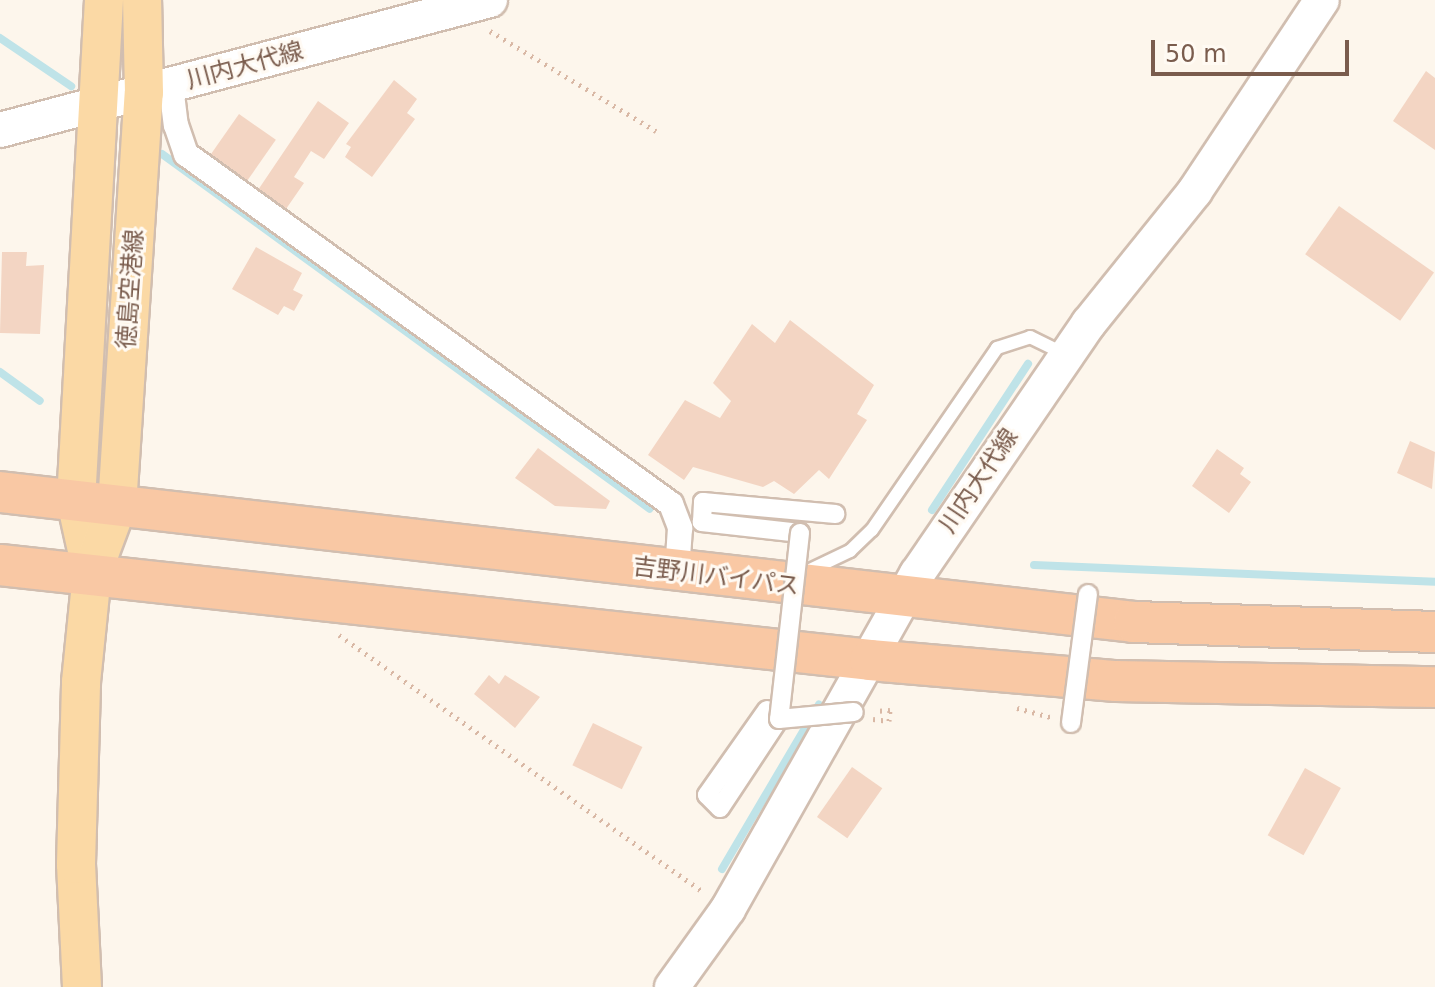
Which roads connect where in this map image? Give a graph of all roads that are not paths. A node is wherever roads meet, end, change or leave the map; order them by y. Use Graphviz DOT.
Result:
graph roads {
  1 [pos="104,0"];
  2 [pos="142,0"];
  3 [pos="490,0"];
  4 [pos="1322,0"];
  5 [pos="158,90"];
  6 [pos="100,105"];
  7 [pos="0,130"];
  8 [pos="1066,355"];
  9 [pos="0,492"];
  10 [pos="76,501"];
  11 [pos="117,506"];
  12 [pos="835,514"];
  13 [pos="0,565"];
  14 [pos="677,572"];
  15 [pos="92,573"];
  16 [pos="766,583"];
  17 [pos="1088,594"];
  18 [pos="904,599"];
  19 [pos="1435,632"];
  20 [pos="870,660"];
  21 [pos="1435,687"];
  22 [pos="854,712"];
  23 [pos="773,714"];
  24 [pos="1071,723"];
  25 [pos="82,987"];
  26 [pos="672,987"];
  1 -- 6 [label="main road, 徳島空港線"];
  2 -- 5 [label="main road, 徳島空港線"];
  3 -- 5 [label="main road, 川内大代線"];
  4 -- 8 [label="main road, 川内大代線"];
  5 -- 6 [label="main road, 川内大代線"];
  5 -- 11 [label="main road, 徳島空港線"];
  5 -- 14 [label="street"];
  6 -- 7 [label="main road, 川内大代線"];
  6 -- 10 [label="main road, 徳島空港線"];
  8 -- 16 [label="lane"];
  8 -- 18 [label="main road, 川内大代線"];
  9 -- 10 [label="highway, 吉野川バイパス"];
  10 -- 11 [label="highway, 吉野川バイパス"];
  10 -- 15 [label="main road, 徳島空港線"];
  11 -- 14 [label="highway, 吉野川バイパス"];
  11 -- 15 [label="main road, 徳島空港線"];
  12 -- 23 [label="street, bridge"];
  13 -- 15 [label="highway"];
  14 -- 16 [label="highway, 吉野川バイパス"];
  15 -- 20 [label="highway"];
  15 -- 25 [label="main road, 徳島空港線"];
  16 -- 18 [label="highway, 吉野川バイパス"];
  17 -- 24 [label="street, bridge"];
  18 -- 19 [label="highway, 吉野川バイパス"];
  18 -- 20 [label="main road, 川内大代線"];
  20 -- 21 [label="highway"];
  20 -- 26 [label="main road, 川内大代線"];
  22 -- 23 [label="street, bridge"];
  23 -- 23 [label="street"];
}
